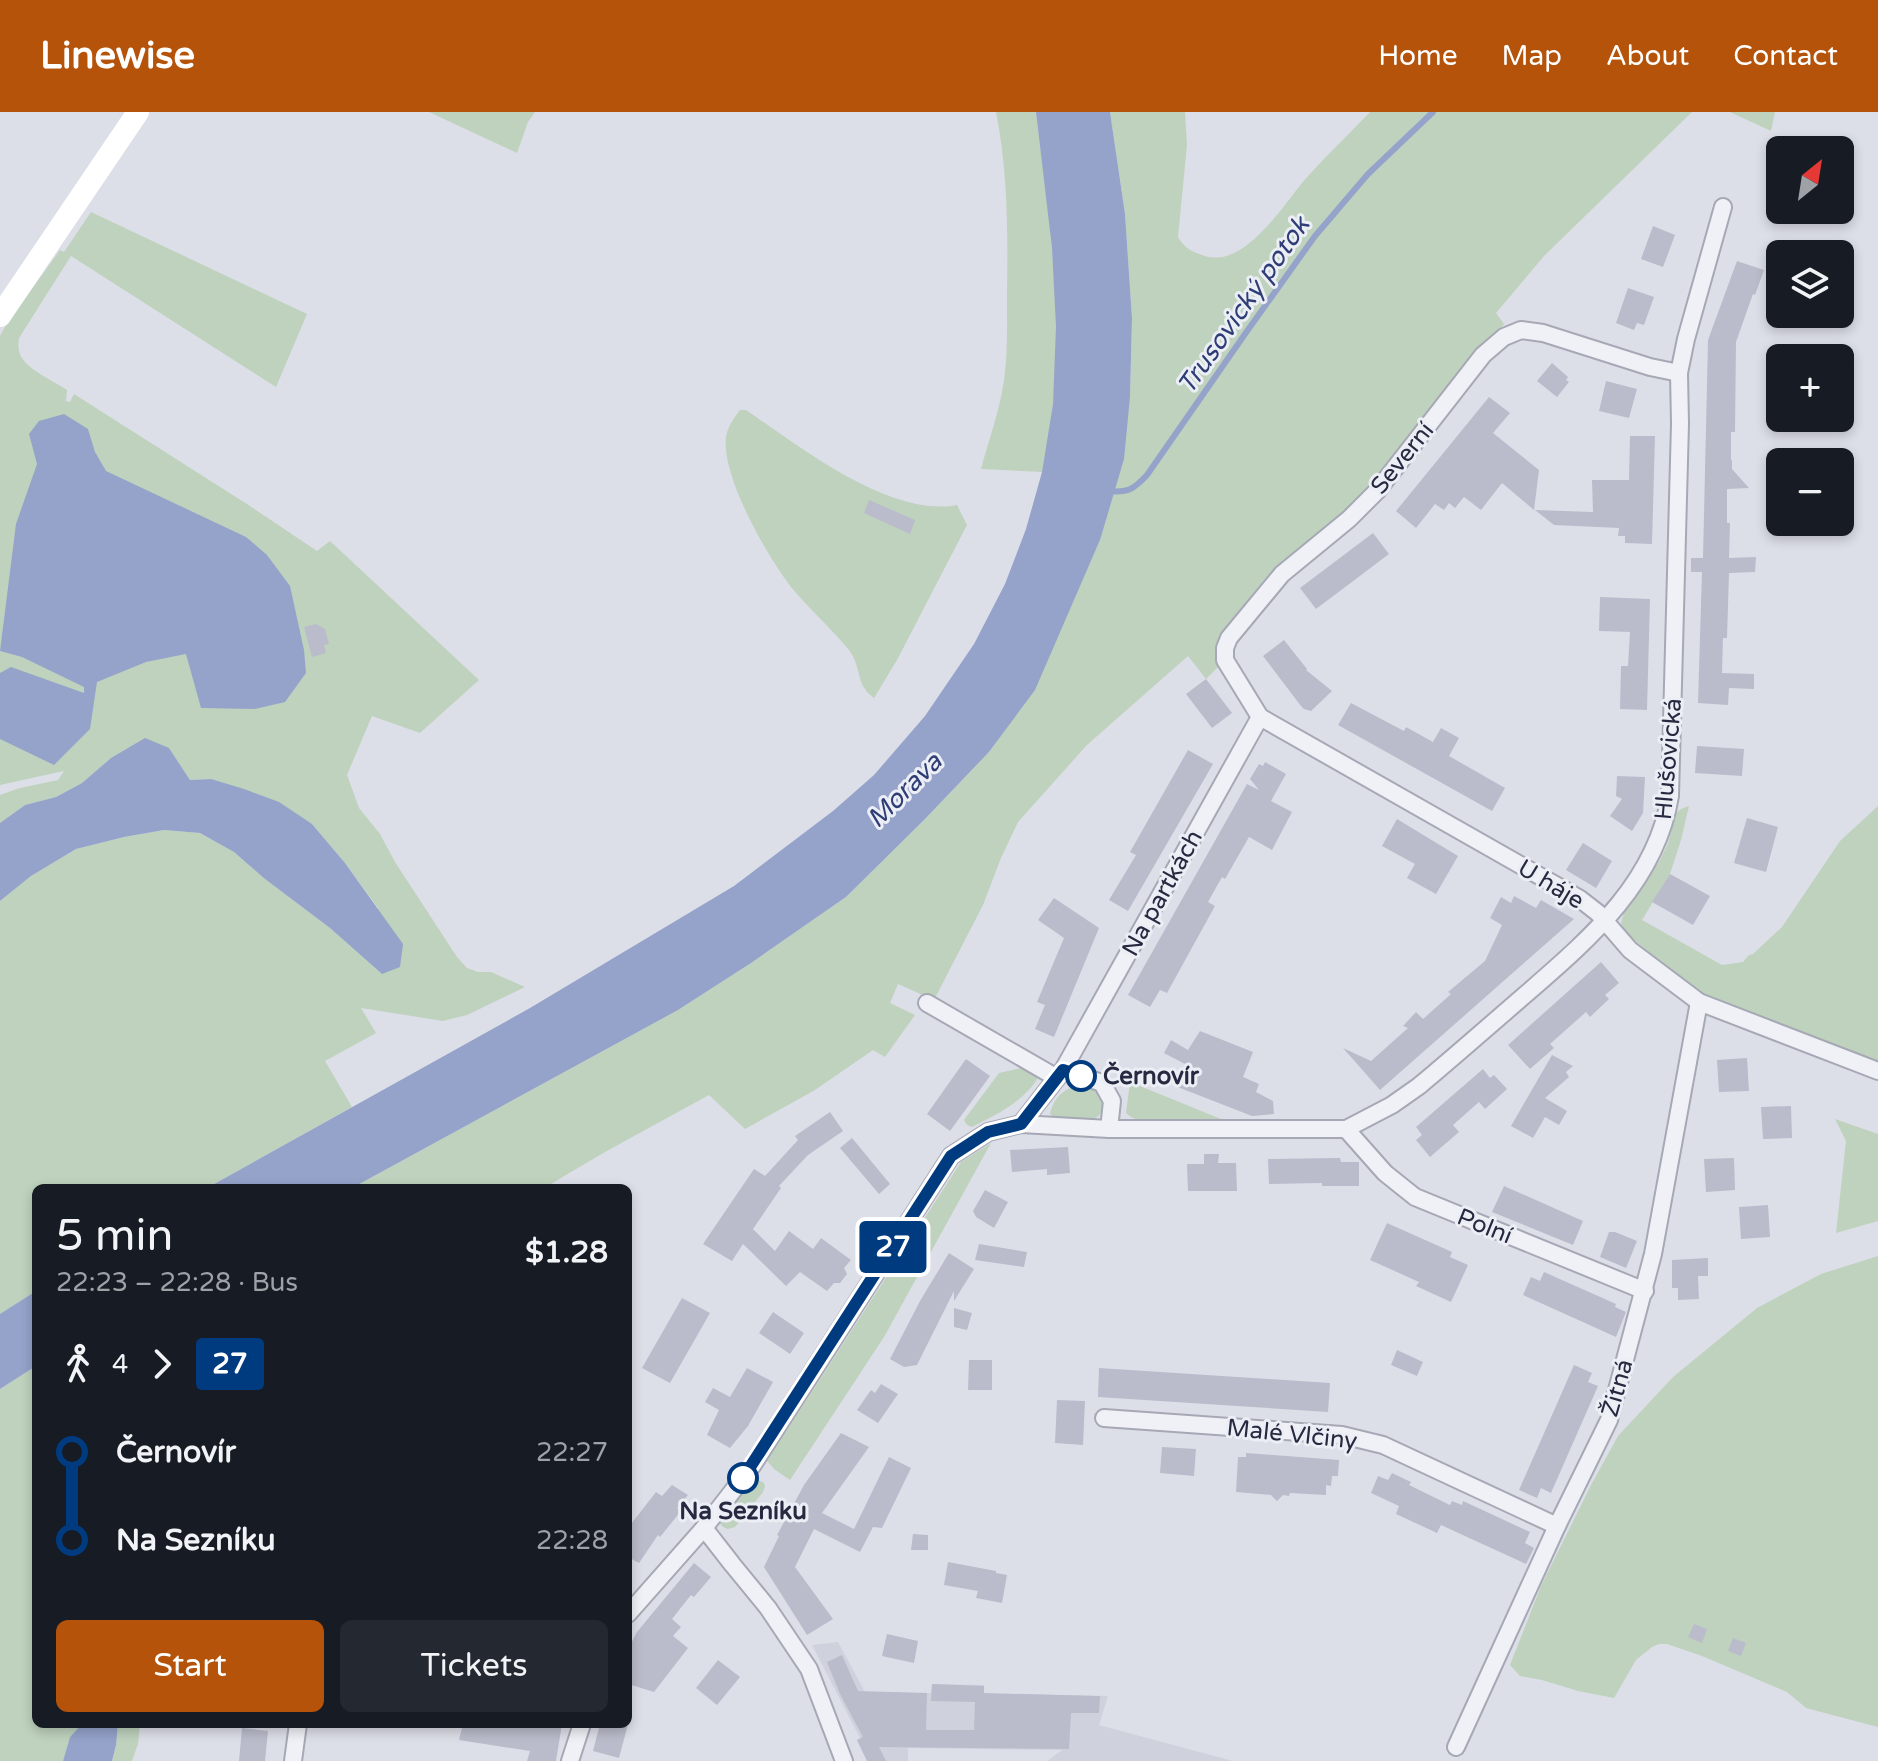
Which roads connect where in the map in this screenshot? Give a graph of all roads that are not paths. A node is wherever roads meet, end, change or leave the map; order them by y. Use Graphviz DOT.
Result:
graph roads {
  1 [pos="138,112"];
  2 [pos="1723,207"];
  3 [pos="0,316"];
  4 [pos="1679,373"];
  5 [pos="1260,717"];
  6 [pos="1604,922"];
  7 [pos="1699,1002"];
  8 [pos="927,1003"];
  9 [pos="1878,1071"];
  10 [pos="1060,1074"];
  11 [pos="1021,1124"];
  12 [pos="1109,1129"];
  13 [pos="1346,1129"];
  14 [pos="1645,1291"];
  15 [pos="1104,1418"];
  16 [pos="1557,1526"];
  17 [pos="704,1528"];
  18 [pos="632,1609"];
  19 [pos="297,1728"];
  20 [pos="581,1728"];
  21 [pos="1456,1747"];
  22 [pos="293,1761"];
  23 [pos="570,1761"];
  24 [pos="844,1761"];
  1 -- 3 [label="main road"];
  2 -- 4 [label="street, Hlušovická"];
  4 -- 5 [label="street, Severní"];
  4 -- 6 [label="street, Hlušovická"];
  5 -- 6 [label="street, U háje"];
  5 -- 10 [label="street, Na partkách"];
  6 -- 7 [label="street, U háje"];
  6 -- 13 [label="street, Hlušovická"];
  7 -- 9 [label="street, U háje"];
  7 -- 14 [label="street, Žitná"];
  8 -- 10 [label="street"];
  10 -- 11 [label="street, Na partkách"];
  10 -- 12 [label="street"];
  11 -- 12 [label="street, Hlušovická"];
  11 -- 17 [label="street, Hlušovická"];
  12 -- 13 [label="street, Hlušovická"];
  13 -- 14 [label="street, Polní"];
  14 -- 16 [label="street, Žitná"];
  15 -- 16 [label="street, Malé Vlčiny"];
  16 -- 21 [label="street, Žitná"];
  17 -- 18 [label="street, Hlušovická"];
  17 -- 24 [label="street"];
  19 -- 22 [label="street"];
  20 -- 23 [label="street"];
}
